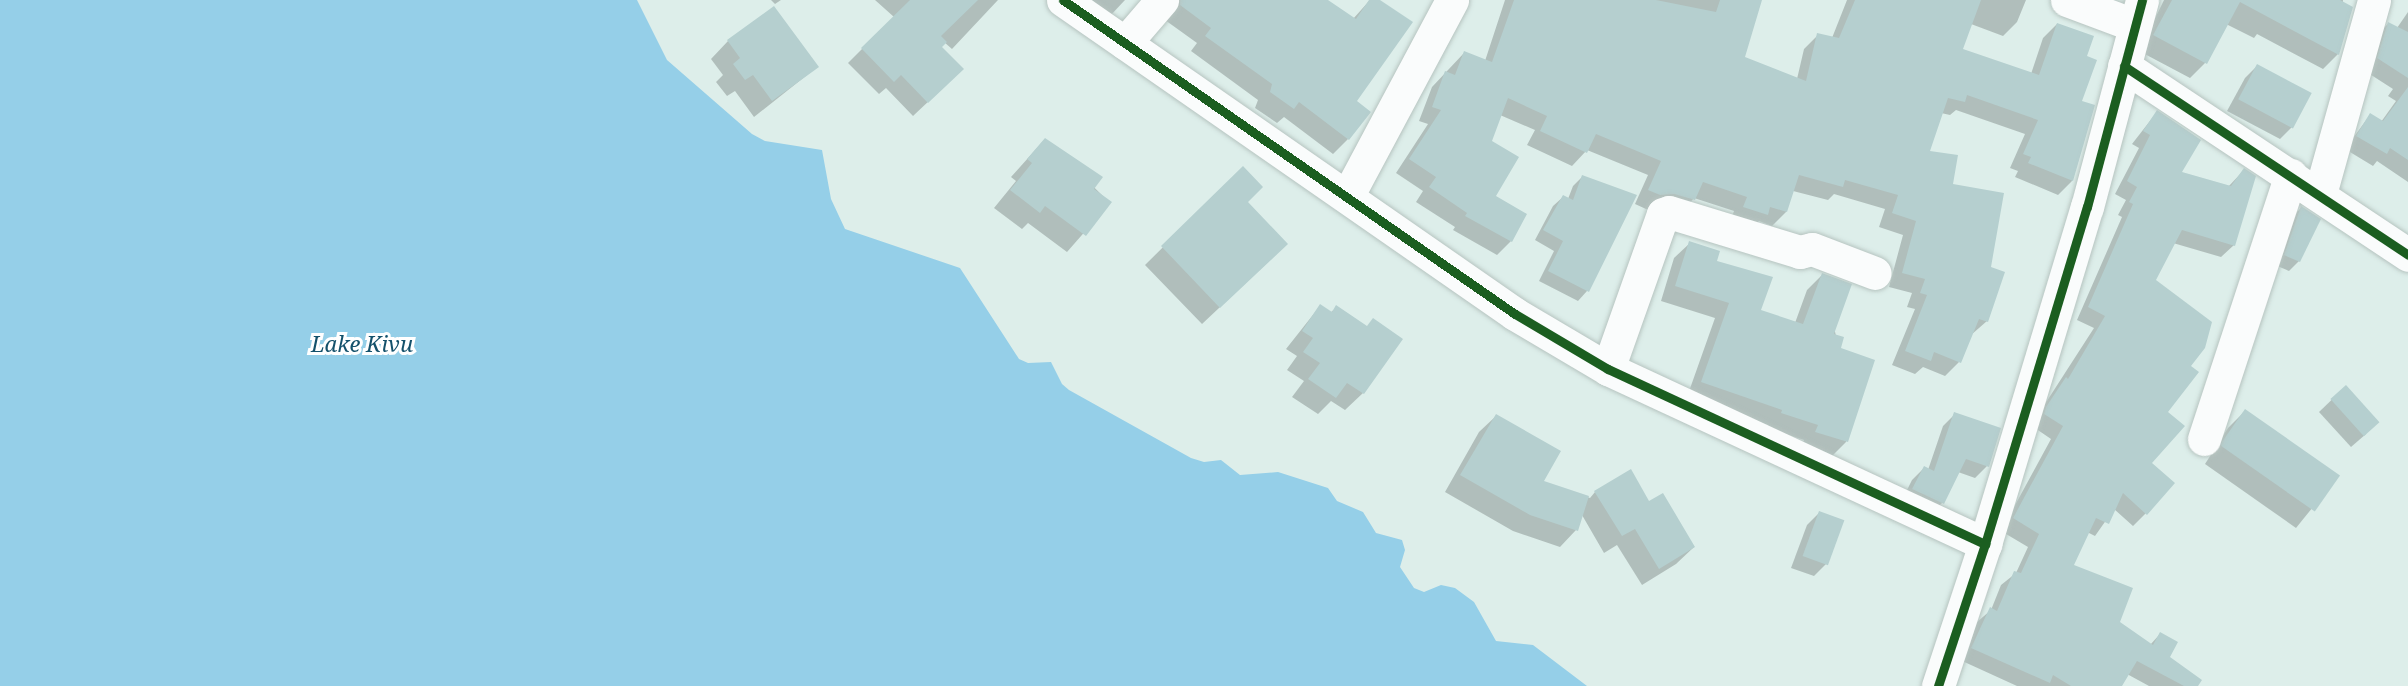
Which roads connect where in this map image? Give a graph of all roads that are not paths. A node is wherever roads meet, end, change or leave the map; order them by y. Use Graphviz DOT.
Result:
graph roads {
  1 [pos="1063,0"];
  2 [pos="1162,0"];
  3 [pos="1452,0"];
  4 [pos="2067,0"];
  5 [pos="2374,0"];
  6 [pos="2138,13"];
  7 [pos="1125,43"];
  8 [pos="2124,66"];
  9 [pos="2291,175"];
  10 [pos="2320,194"];
  11 [pos="1348,195"];
  12 [pos="2408,255"];
  13 [pos="1875,273"];
  14 [pos="1608,369"];
  15 [pos="2204,439"];
  16 [pos="1985,544"];
  17 [pos="1938,686"];
  1 -- 7 [label="street"];
  2 -- 7 [label="street"];
  3 -- 11 [label="street"];
  4 -- 6 [label="street"];
  5 -- 10 [label="street"];
  6 -- 8 [label="street"];
  7 -- 11 [label="street"];
  8 -- 9 [label="street"];
  8 -- 16 [label="street"];
  9 -- 10 [label="street"];
  9 -- 15 [label="street"];
  10 -- 12 [label="street"];
  11 -- 14 [label="street"];
  13 -- 14 [label="street"];
  14 -- 16 [label="street"];
  16 -- 17 [label="street"];
}
